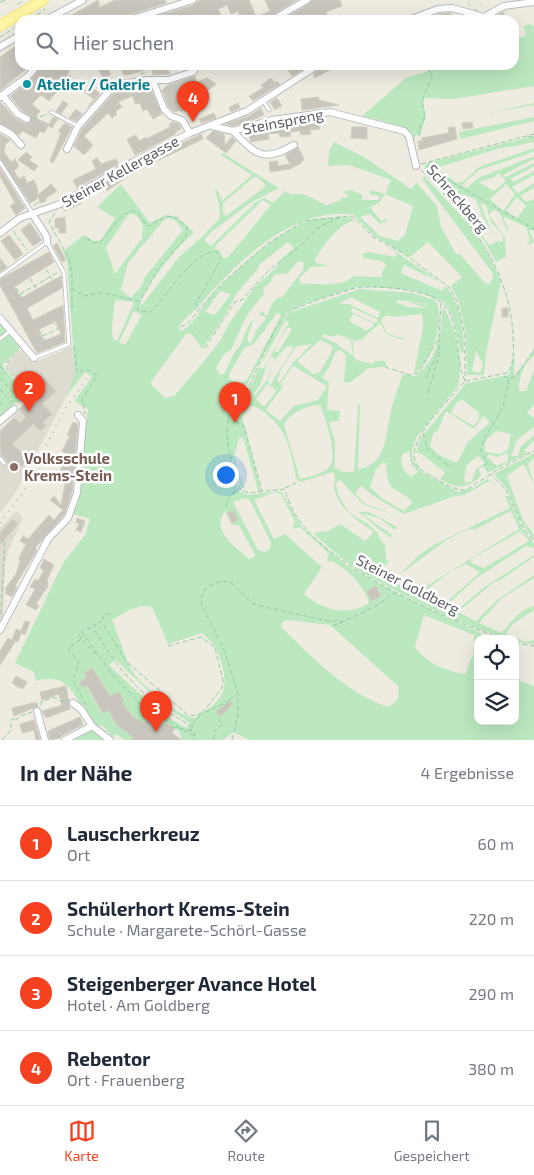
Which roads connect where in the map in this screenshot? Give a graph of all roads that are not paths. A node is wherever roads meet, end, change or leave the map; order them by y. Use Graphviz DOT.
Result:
graph roads {
  1 [pos="84,0"];
  2 [pos="190,0"];
  3 [pos="307,0"];
  4 [pos="534,2"];
  5 [pos="172,3"];
  6 [pos="44,5"];
  7 [pos="23,15"];
  8 [pos="60,15"];
  9 [pos="142,15"];
  10 [pos="281,15"];
  11 [pos="421,15"];
  12 [pos="477,15"];
  13 [pos="488,15"];
  14 [pos="15,19"];
  15 [pos="0,26"];
  16 [pos="15,38"];
  17 [pos="0,47"];
  18 [pos="33,70"];
  19 [pos="195,70"];
  20 [pos="310,70"];
  21 [pos="168,80"];
  22 [pos="152,81"];
  23 [pos="158,92"];
  24 [pos="1,96"];
  25 [pos="264,102"];
  26 [pos="269,110"];
  27 [pos="51,112"];
  28 [pos="27,119"];
  29 [pos="78,126"];
  30 [pos="212,126"];
  31 [pos="0,128"];
  32 [pos="233,131"];
  33 [pos="190,133"];
  34 [pos="21,145"];
  35 [pos="294,145"];
  36 [pos="66,149"];
  37 [pos="0,162"];
  38 [pos="416,166"];
  39 [pos="33,215"];
  40 [pos="0,232"];
  41 [pos="47,242"];
  42 [pos="0,276"];
  43 [pos="0,318"];
  44 [pos="10,330"];
  45 [pos="0,339"];
  46 [pos="34,358"];
  47 [pos="13,405"];
  48 [pos="78,415"];
  49 [pos="0,420"];
  50 [pos="0,458"];
  51 [pos="4,463"];
  52 [pos="0,630"];
  53 [pos="73,703"];
  54 [pos="37,710"];
  55 [pos="92,726"];
  56 [pos="45,740"];
  57 [pos="65,740"];
  58 [pos="110,740"];
  1 -- 8 [label="street"];
  2 -- 5 [label="street"];
  3 -- 10 [label="street"];
  4 -- 13 [label="street"];
  5 -- 9 [label="street"];
  6 -- 7 [label="main road"];
  11 -- 12 [label="street"];
  14 -- 15 [label="main road"];
  16 -- 17 [label="street"];
  18 -- 24 [label="street"];
  19 -- 21 [label="street"];
  20 -- 25 [label="street, Steiner Kellergasse"];
  21 -- 22 [label="street"];
  21 -- 23 [label="street"];
  22 -- 23 [label="street"];
  22 -- 29 [label="street"];
  23 -- 33 [label="street"];
  24 -- 28 [label="street"];
  25 -- 26 [label="lane"];
  25 -- 30 [label="street, Steiner Kellergasse"];
  27 -- 29 [label="lane"];
  29 -- 36 [label="street"];
  30 -- 32 [label="street, Steinspreng"];
  30 -- 33 [label="street, Steiner Kellergasse"];
  31 -- 34 [label="street"];
  32 -- 35 [label="street"];
  32 -- 38 [label="street, Steinspreng"];
  33 -- 39 [label="street, Steiner Kellergasse"];
  37 -- 39 [label="lane"];
  39 -- 40 [label="street, Steiner Kellergasse"];
  39 -- 41 [label="street"];
  41 -- 42 [label="lane"];
  41 -- 46 [label="lane"];
  43 -- 44 [label="street"];
  44 -- 45 [label="lane"];
  44 -- 46 [label="street"];
  47 -- 49 [label="street"];
  48 -- 52 [label="street"];
  50 -- 51 [label="lane"];
  53 -- 55 [label="street"];
  54 -- 56 [label="street"];
  55 -- 57 [label="street"];
  55 -- 58 [label="street"];
}
